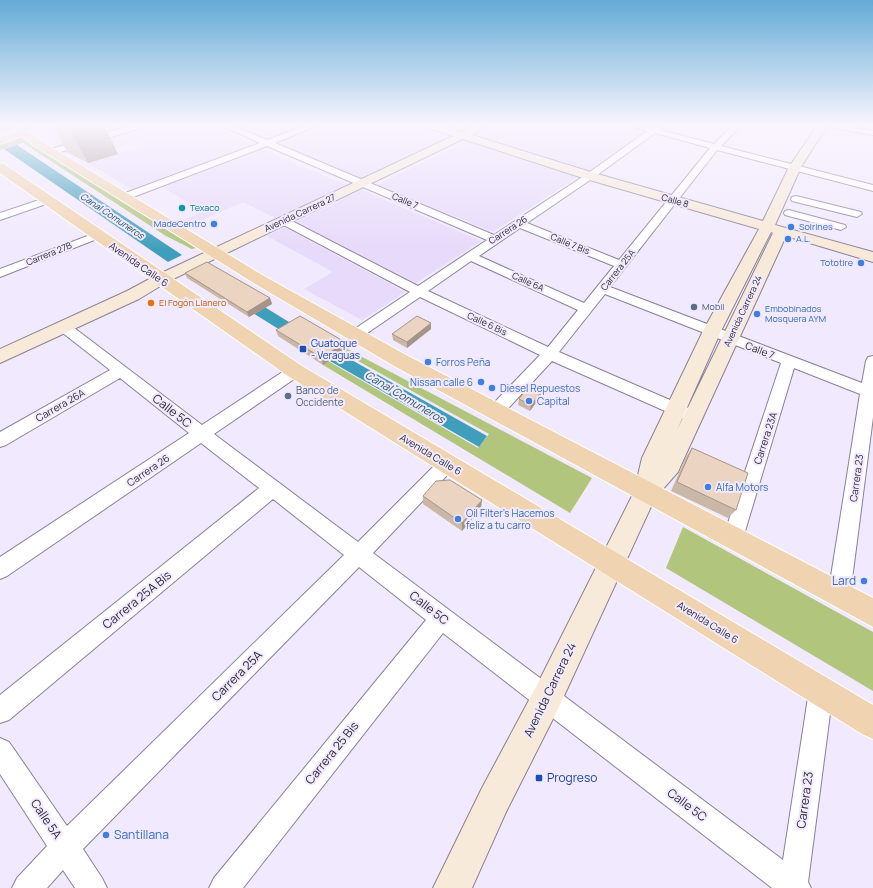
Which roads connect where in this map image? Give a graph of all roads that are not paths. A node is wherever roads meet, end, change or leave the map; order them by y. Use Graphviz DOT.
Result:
graph roads {
  1 [pos="76,167"];
  2 [pos="202,167"];
  3 [pos="325,167"];
  4 [pos="396,167"];
  5 [pos="563,167"];
  6 [pos="602,167"];
  7 [pos="699,167"];
  8 [pos="806,167"];
  9 [pos="806,167"];
  10 [pos="814,167"];
  11 [pos="2,170"];
  12 [pos="590,176"];
  13 [pos="363,183"];
  14 [pos="873,188"];
  15 [pos="124,197"];
  16 [pos="48,200"];
  17 [pos="673,200"];
  18 [pos="792,206"];
  19 [pos="857,214"];
  20 [pos="0,217"];
  21 [pos="284,220"];
  22 [pos="518,223"];
  23 [pos="841,227"];
  24 [pos="774,228"];
  25 [pos="98,235"];
  26 [pos="495,239"];
  27 [pos="215,253"];
  28 [pos="470,256"];
  29 [pos="873,257"];
  30 [pos="622,265"];
  31 [pos="0,273"];
  32 [pos="161,279"];
  33 [pos="603,289"];
  34 [pos="418,291"];
  35 [pos="587,309"];
  36 [pos="64,327"];
  37 [pos="712,331"];
  38 [pos="355,335"];
  39 [pos="731,338"];
  40 [pos="0,349"];
  41 [pos="550,354"];
  42 [pos="0,357"];
  43 [pos="789,361"];
  44 [pos="873,361"];
  45 [pos="120,370"];
  46 [pos="295,371"];
  47 [pos="871,392"];
  48 [pos="675,409"];
  49 [pos="496,411"];
  50 [pos="694,417"];
  51 [pos="202,434"];
  52 [pos="0,440"];
  53 [pos="446,464"];
  54 [pos="273,488"];
  55 [pos="646,492"];
  56 [pos="733,538"];
  57 [pos="359,554"];
  58 [pos="612,563"];
  59 [pos="0,569"];
  60 [pos="839,595"];
  61 [pos="873,613"];
  62 [pos="441,618"];
  63 [pos="821,691"];
  64 [pos="547,698"];
  65 [pos="0,711"];
  66 [pos="873,723"];
  67 [pos="0,751"];
  68 [pos="65,847"];
  69 [pos="794,887"];
  70 [pos="27,888"];
  71 [pos="92,888"];
  72 [pos="224,888"];
  73 [pos="452,888"];
  1 -- 15 [label="main road"];
  2 -- 15 [label="street"];
  3 -- 13 [label="street, Calle 7"];
  4 -- 13 [label="main road, Avenida Carrera 27"];
  5 -- 12 [label="main road, Calle 8"];
  6 -- 12 [label="street, Carrera 26"];
  7 -- 17 [label="street, Carrera 25A"];
  8 -- 18 [label="main road, Avenida Carrera 24"];
  9 -- 24 [label="main road, Avenida Carrera 24"];
  10 -- 14 [label="street"];
  11 -- 16 [label="main road, Avenida Calle 6"];
  12 -- 17 [label="main road, Calle 8"];
  12 -- 22 [label="street, Carrera 26"];
  13 -- 21 [label="main road, Avenida Carrera 27"];
  13 -- 26 [label="street, Calle 7"];
  15 -- 27 [label="main road"];
  16 -- 20 [label="street"];
  16 -- 25 [label="main road, Avenida Calle 6"];
  17 -- 24 [label="main road, Calle 8"];
  17 -- 30 [label="street, Carrera 25A"];
  18 -- 19 [label="street"];
  18 -- 23 [label="street"];
  18 -- 24 [label="main road, Avenida Carrera 24"];
  21 -- 27 [label="main road, Avenida Carrera 27"];
  21 -- 34 [label="street, Calle 6 Bis"];
  22 -- 26 [label="street, Carrera 26"];
  22 -- 30 [label="street, Calle 7 Bis"];
  24 -- 29 [label="main road, Calle 8"];
  24 -- 37 [label="main road, Avenida Carrera 24"];
  24 -- 39 [label="main road, Avenida Carrera 24"];
  25 -- 31 [label="street, Carrera 27B"];
  25 -- 32 [label="main road, Avenida Calle 6"];
  26 -- 28 [label="street, Carrera 26"];
  27 -- 32 [label="main road, Avenida Carrera 27"];
  27 -- 38 [label="main road"];
  28 -- 34 [label="street, Carrera 26"];
  28 -- 35 [label="street, Calle 6A"];
  30 -- 33 [label="street, Carrera 25A"];
  32 -- 36 [label="main road, Avenida Carrera 27"];
  32 -- 40 [label="main road, Avenida Carrera 27"];
  32 -- 46 [label="main road, Avenida Calle 6"];
  33 -- 35 [label="street, Carrera 25A"];
  33 -- 37 [label="street, Calle 7"];
  34 -- 38 [label="street, Carrera 26"];
  34 -- 41 [label="street, Calle 6 Bis"];
  35 -- 41 [label="street, Carrera 25A"];
  36 -- 42 [label="main road, Avenida Carrera 27"];
  36 -- 45 [label="street, Calle 5C"];
  37 -- 39 [label="street, Calle 7"];
  37 -- 48 [label="main road, Avenida Carrera 24"];
  38 -- 49 [label="main road"];
  39 -- 43 [label="street, Calle 7"];
  39 -- 50 [label="main road, Avenida Carrera 24"];
  41 -- 48 [label="street, Calle 6 Bis"];
  41 -- 49 [label="street, Carrera 25A"];
  43 -- 47 [label="street, Calle 7"];
  43 -- 56 [label="street, Carrera 23A"];
  44 -- 47 [label="street, Carrera 23"];
  45 -- 51 [label="street, Calle 5C"];
  45 -- 52 [label="street, Carrera 26A"];
  46 -- 51 [label="street, Carrera 26"];
  46 -- 53 [label="main road, Avenida Calle 6"];
  47 -- 60 [label="street, Carrera 23"];
  48 -- 50 [label="street, Calle 6 Bis"];
  48 -- 55 [label="main road, Avenida Carrera 24"];
  49 -- 55 [label="main road"];
  50 -- 55 [label="main road, Avenida Carrera 24"];
  51 -- 54 [label="street, Calle 5C"];
  51 -- 59 [label="street, Carrera 26"];
  53 -- 57 [label="street, Carrera 25A"];
  53 -- 58 [label="main road, Avenida Calle 6"];
  54 -- 57 [label="street, Calle 5C"];
  54 -- 65 [label="street, Carrera 25A Bis"];
  55 -- 56 [label="main road"];
  55 -- 58 [label="main road, Avenida Carrera 24"];
  56 -- 60 [label="main road"];
  57 -- 62 [label="street, Calle 5C"];
  57 -- 68 [label="street, Carrera 25A"];
  58 -- 63 [label="main road, Avenida Calle 6"];
  58 -- 64 [label="main road, Avenida Carrera 24"];
  60 -- 61 [label="main road"];
  62 -- 64 [label="street, Calle 5C"];
  62 -- 72 [label="street, Carrera 25 Bis"];
  63 -- 66 [label="main road, Avenida Calle 6"];
  63 -- 69 [label="street, Carrera 23"];
  64 -- 69 [label="street, Calle 5C"];
  64 -- 73 [label="main road, Avenida Carrera 24"];
  67 -- 68 [label="street, Calle 5A"];
  68 -- 70 [label="street, Carrera 25A"];
  68 -- 71 [label="street, Calle 5A"];
}
